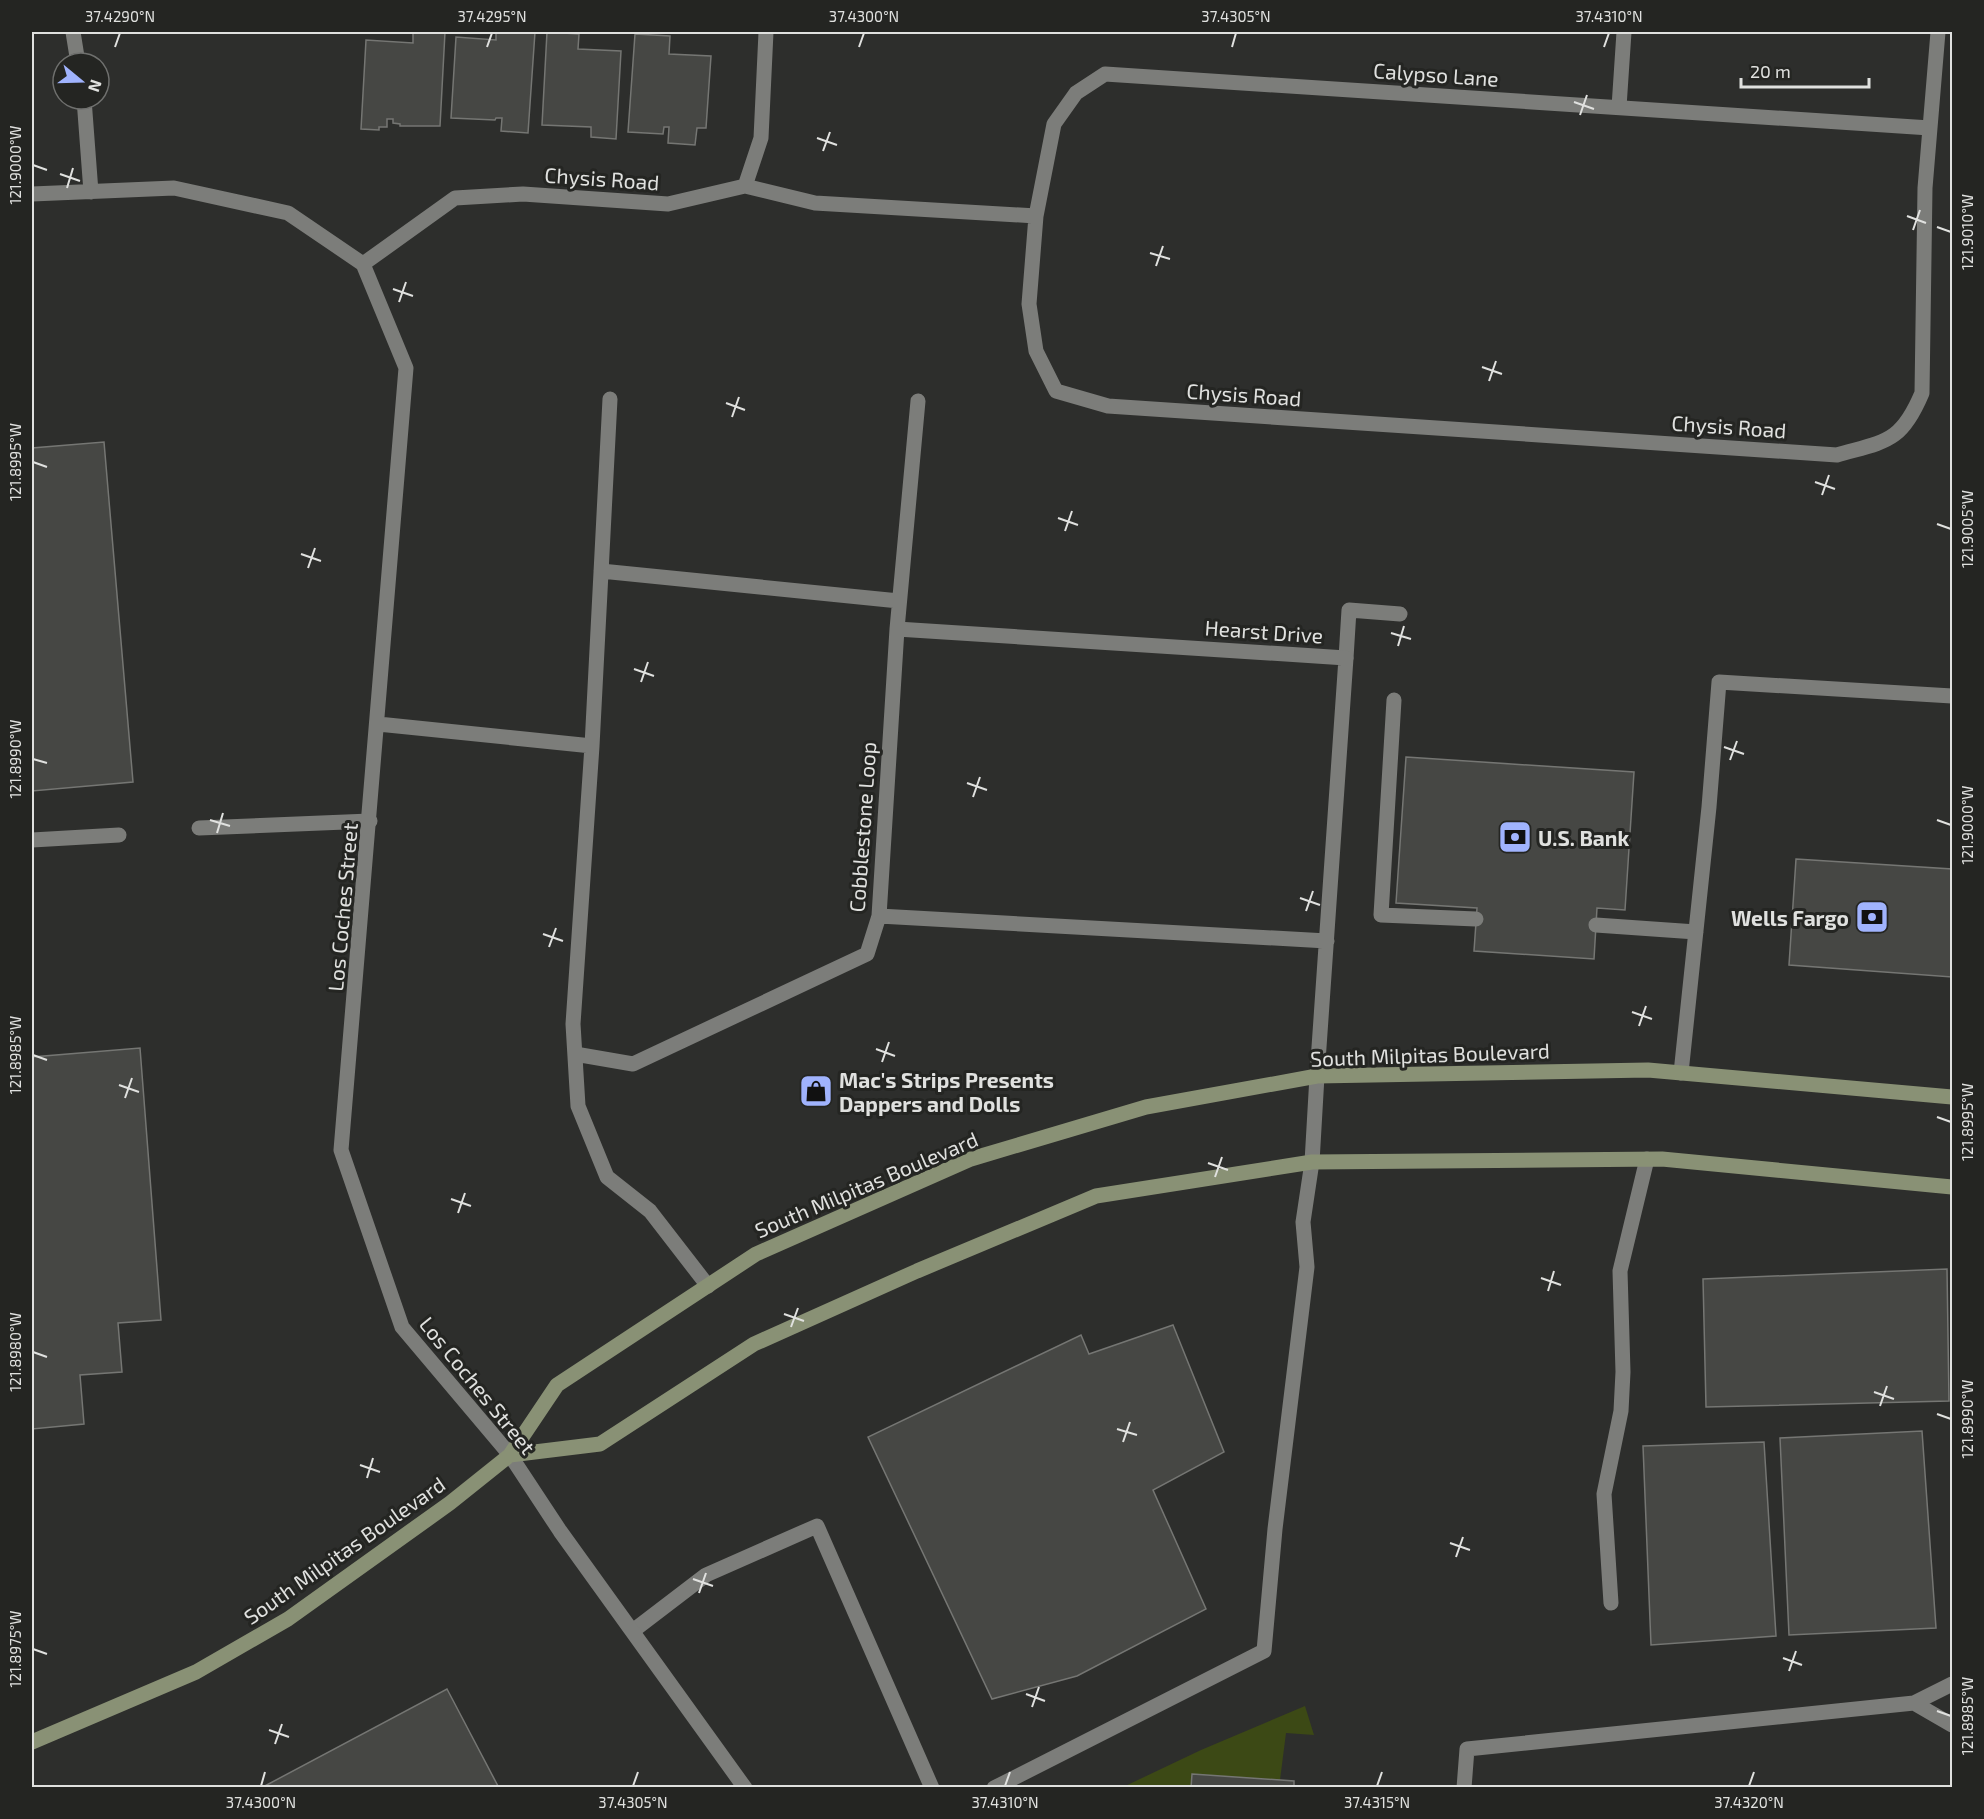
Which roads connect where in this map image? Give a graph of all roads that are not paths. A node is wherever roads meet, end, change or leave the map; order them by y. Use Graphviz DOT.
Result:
graph roads {
  1 [pos="74,32"];
  2 [pos="766,32"];
  3 [pos="1624,32"];
  4 [pos="1938,32"];
  5 [pos="76,51"];
  6 [pos="1619,107"];
  7 [pos="85,111"];
  8 [pos="1930,128"];
  9 [pos="744,186"];
  10 [pos="91,192"];
  11 [pos="32,194"];
  12 [pos="1036,216"];
  13 [pos="363,264"];
  14 [pos="610,399"];
  15 [pos="918,401"];
  16 [pos="601,571"];
  17 [pos="899,602"];
  18 [pos="1400,614"];
  19 [pos="897,628"];
  20 [pos="1346,658"];
  21 [pos="1953,696"];
  22 [pos="1394,700"];
  23 [pos="378,724"];
  24 [pos="592,746"];
  25 [pos="370,821"];
  26 [pos="199,828"];
  27 [pos="119,835"];
  28 [pos="32,840"];
  29 [pos="879,916"];
  30 [pos="1476,920"];
  31 [pos="1596,925"];
  32 [pos="1696,932"];
  33 [pos="1326,941"];
  34 [pos="575,1054"];
  35 [pos="1681,1072"];
  36 [pos="1317,1076"];
  37 [pos="1953,1097"];
  38 [pos="1647,1159"];
  39 [pos="1312,1162"];
  40 [pos="1953,1187"];
  41 [pos="708,1286"];
  42 [pos="510,1455"];
  43 [pos="1611,1603"];
  44 [pos="634,1630"];
  45 [pos="1953,1684"];
  46 [pos="1914,1703"];
  47 [pos="1953,1725"];
  48 [pos="32,1742"];
  49 [pos="745,1788"];
  50 [pos="932,1788"];
  51 [pos="994,1788"];
  52 [pos="1464,1788"];
  1 -- 5 [label="street"];
  2 -- 9 [label="street"];
  3 -- 6 [label="street"];
  4 -- 8 [label="street, Chysis Road"];
  6 -- 8 [label="street, Calypso Lane"];
  6 -- 12 [label="street, Calypso Lane"];
  7 -- 10 [label="street"];
  8 -- 12 [label="street, Chysis Road"];
  9 -- 12 [label="street, Chysis Road"];
  9 -- 13 [label="street, Chysis Road"];
  10 -- 11 [label="street"];
  10 -- 13 [label="street"];
  13 -- 23 [label="street, Los Coches Street"];
  14 -- 16 [label="street"];
  15 -- 17 [label="street, Cobblestone Loop"];
  16 -- 17 [label="street"];
  16 -- 24 [label="street"];
  17 -- 19 [label="street, Cobblestone Loop"];
  18 -- 20 [label="street"];
  19 -- 20 [label="street, Hearst Drive"];
  19 -- 29 [label="street, Cobblestone Loop"];
  20 -- 33 [label="street, Hearst Drive"];
  21 -- 32 [label="street"];
  22 -- 30 [label="street"];
  23 -- 24 [label="street"];
  23 -- 25 [label="street, Los Coches Street"];
  24 -- 34 [label="street"];
  25 -- 26 [label="street"];
  25 -- 42 [label="street, Los Coches Street"];
  27 -- 28 [label="street"];
  29 -- 33 [label="street"];
  29 -- 34 [label="street, Cobblestone Loop"];
  31 -- 32 [label="street"];
  32 -- 35 [label="street"];
  33 -- 36 [label="street, Hearst Drive"];
  34 -- 41 [label="street"];
  35 -- 36 [label="main road, South Milpitas Boulevard"];
  35 -- 37 [label="main road, South Milpitas Boulevard"];
  36 -- 39 [label="street, Hearst Drive"];
  36 -- 41 [label="main road, South Milpitas Boulevard"];
  38 -- 39 [label="main road"];
  38 -- 40 [label="main road"];
  38 -- 43 [label="street"];
  39 -- 42 [label="main road"];
  39 -- 51 [label="street, Hearst Drive"];
  41 -- 42 [label="main road, South Milpitas Boulevard"];
  42 -- 44 [label="street, Los Coches Street"];
  42 -- 48 [label="main road, South Milpitas Boulevard"];
  44 -- 49 [label="street, Los Coches Street"];
  44 -- 50 [label="street"];
  45 -- 46 [label="street"];
  46 -- 47 [label="street"];
  46 -- 52 [label="street"];
}
